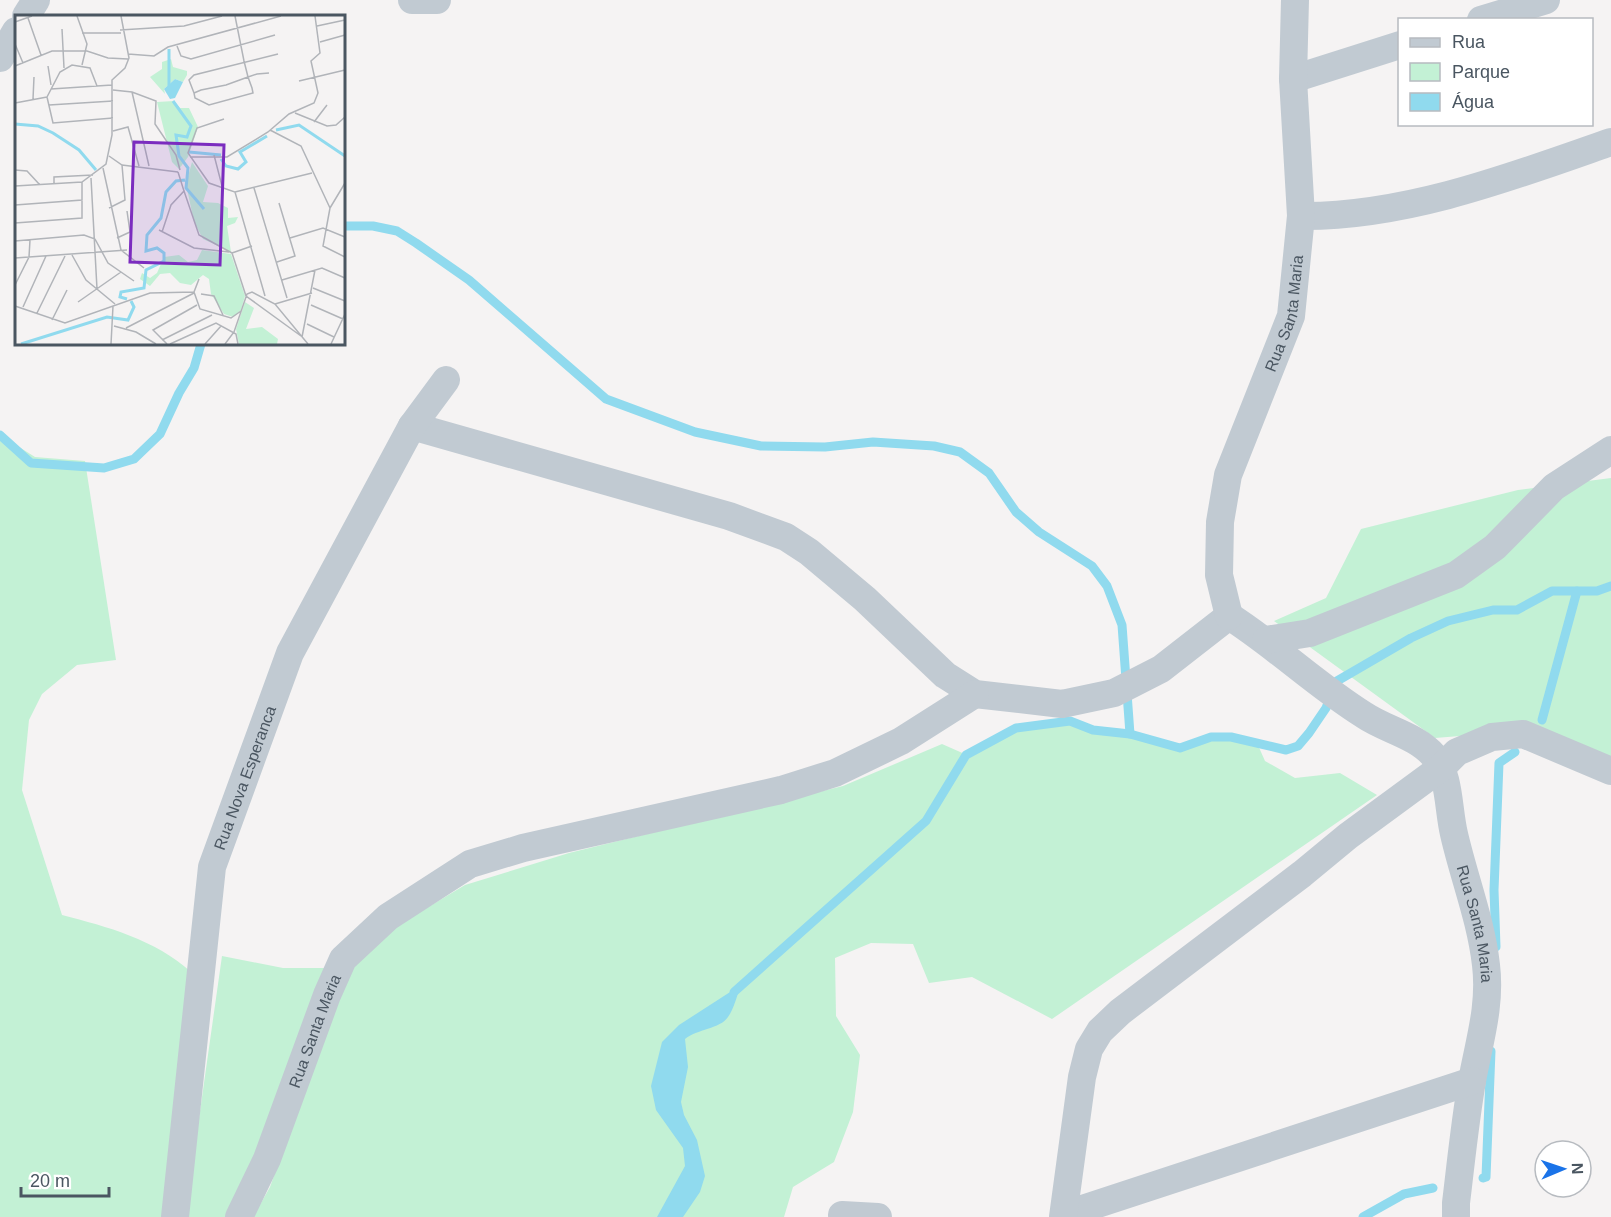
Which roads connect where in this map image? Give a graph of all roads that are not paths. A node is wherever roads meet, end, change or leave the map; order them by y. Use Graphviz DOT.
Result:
graph roads {
  1 [pos="36,0"];
  2 [pos="412,0"];
  3 [pos="437,0"];
  4 [pos="1295,0"];
  5 [pos="1546,0"];
  6 [pos="27,15"];
  7 [pos="1488,18"];
  8 [pos="15,33"];
  9 [pos="1398,46"];
  10 [pos="0,58"];
  11 [pos="1293,79"];
  12 [pos="1611,142"];
  13 [pos="1302,216"];
  14 [pos="446,380"];
  15 [pos="412,426"];
  16 [pos="1611,450"];
  17 [pos="1229,616"];
  18 [pos="1266,640"];
  19 [pos="975,694"];
  20 [pos="1442,767"];
  21 [pos="1611,771"];
  22 [pos="1472,1081"];
  23 [pos="842,1215"];
  24 [pos="1064,1216"];
  25 [pos="175,1217"];
  26 [pos="239,1217"];
  27 [pos="879,1217"];
  28 [pos="1456,1217"];
  1 -- 6 [label="street"];
  2 -- 3 [label="street"];
  4 -- 11 [label="street, Rua Santa Maria"];
  5 -- 7 [label="street"];
  8 -- 10 [label="street"];
  9 -- 11 [label="street"];
  11 -- 13 [label="street, Rua Santa Maria"];
  12 -- 13 [label="street"];
  13 -- 17 [label="street, Rua Santa Maria"];
  14 -- 15 [label="street, Rua Nova Esperanca"];
  15 -- 19 [label="street"];
  15 -- 25 [label="street, Rua Nova Esperanca"];
  16 -- 18 [label="street"];
  17 -- 18 [label="street"];
  17 -- 19 [label="street"];
  18 -- 20 [label="street"];
  19 -- 26 [label="street, Rua Santa Maria"];
  20 -- 21 [label="street"];
  20 -- 22 [label="street, Rua Santa Maria"];
  20 -- 24 [label="street"];
  22 -- 24 [label="street"];
  22 -- 28 [label="street, Rua Santa Maria"];
  23 -- 27 [label="street"];
}
